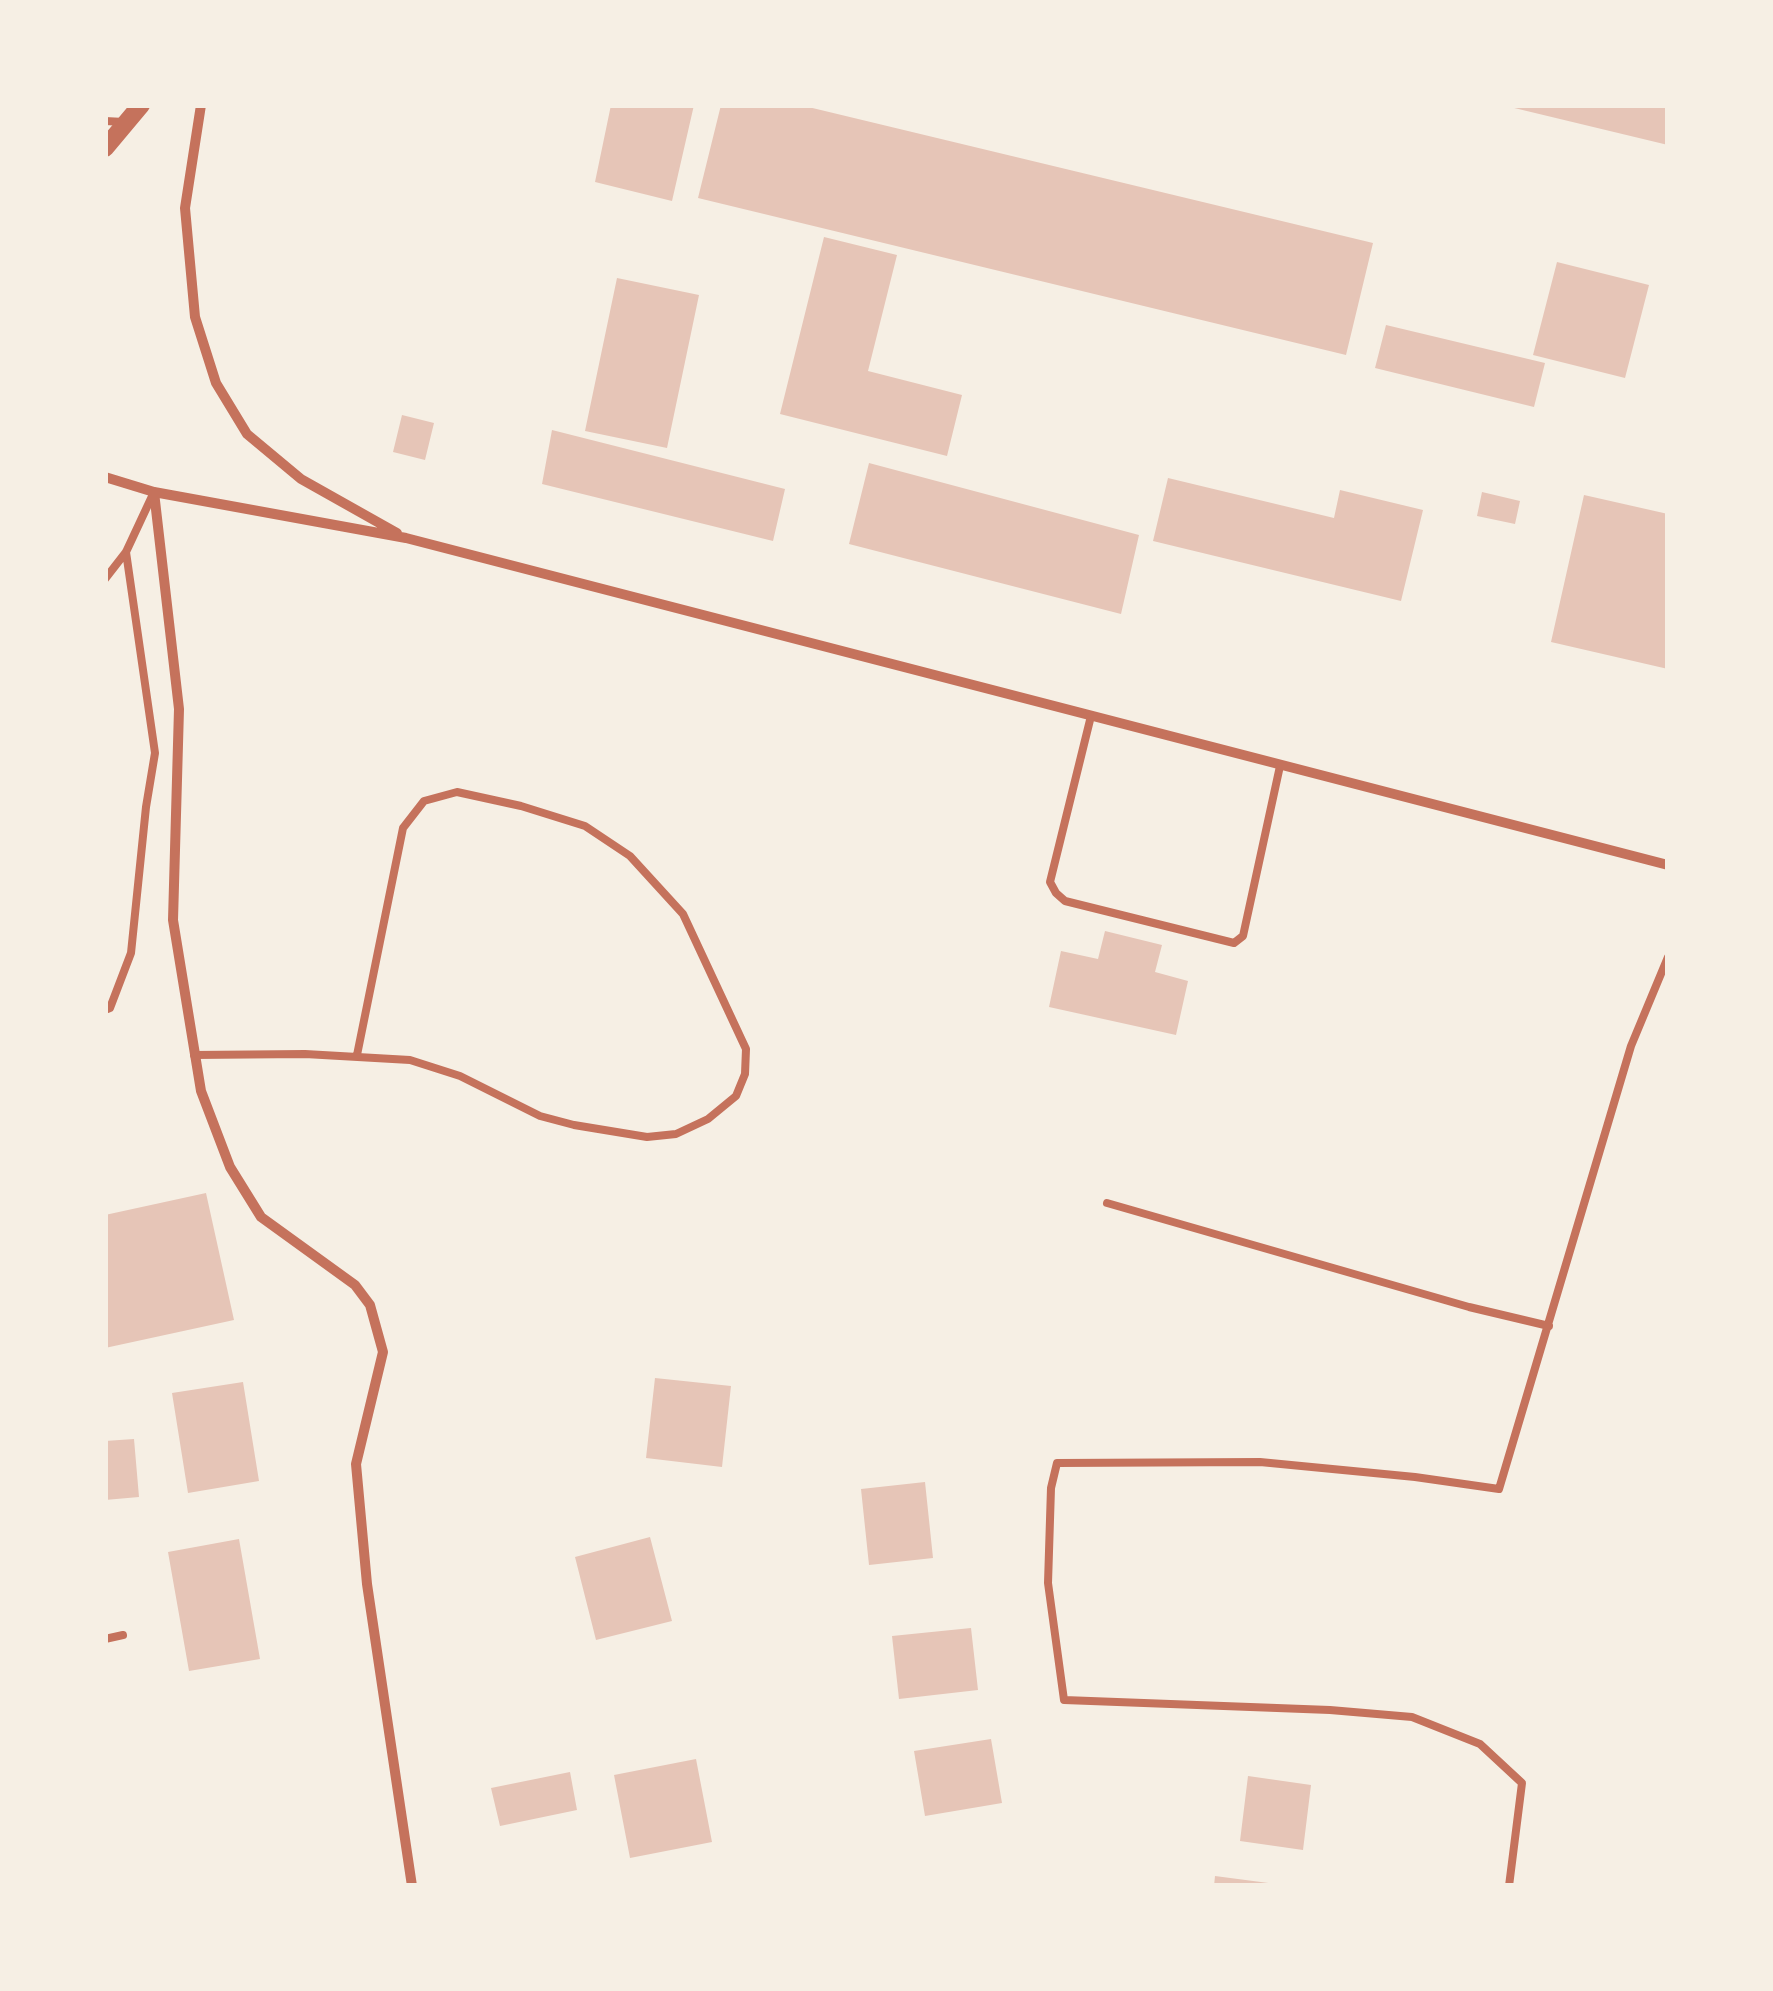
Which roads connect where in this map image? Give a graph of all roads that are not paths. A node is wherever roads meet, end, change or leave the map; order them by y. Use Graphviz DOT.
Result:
graph roads {
  1 [pos="141,105"];
  2 [pos="200,105"];
  3 [pos="105,121"];
  4 [pos="128,122"];
  5 [pos="105,148"];
  6 [pos="105,477"];
  7 [pos="154,492"];
  8 [pos="406,538"];
  9 [pos="126,552"];
  10 [pos="105,579"];
  11 [pos="1091,716"];
  12 [pos="1280,766"];
  13 [pos="1668,865"];
  14 [pos="1668,957"];
  15 [pos="105,1010"];
  16 [pos="194,1055"];
  17 [pos="357,1056"];
  18 [pos="1107,1204"];
  19 [pos="1550,1326"];
  20 [pos="123,1636"];
  21 [pos="105,1639"];
  22 [pos="412,1886"];
  23 [pos="1508,1886"];
  1 -- 4 [label="street"];
  2 -- 8 [label="street"];
  3 -- 4 [label="lane"];
  4 -- 5 [label="street"];
  6 -- 7 [label="street"];
  7 -- 8 [label="street"];
  7 -- 9 [label="lane"];
  7 -- 16 [label="street"];
  8 -- 11 [label="street"];
  9 -- 10 [label="lane"];
  9 -- 15 [label="lane"];
  11 -- 12 [label="street"];
  11 -- 12 [label="lane"];
  12 -- 13 [label="street"];
  14 -- 19 [label="lane"];
  16 -- 17 [label="lane"];
  16 -- 22 [label="street"];
  17 -- 17 [label="lane"];
  18 -- 19 [label="lane"];
  19 -- 23 [label="lane"];
  20 -- 21 [label="lane"];
}
